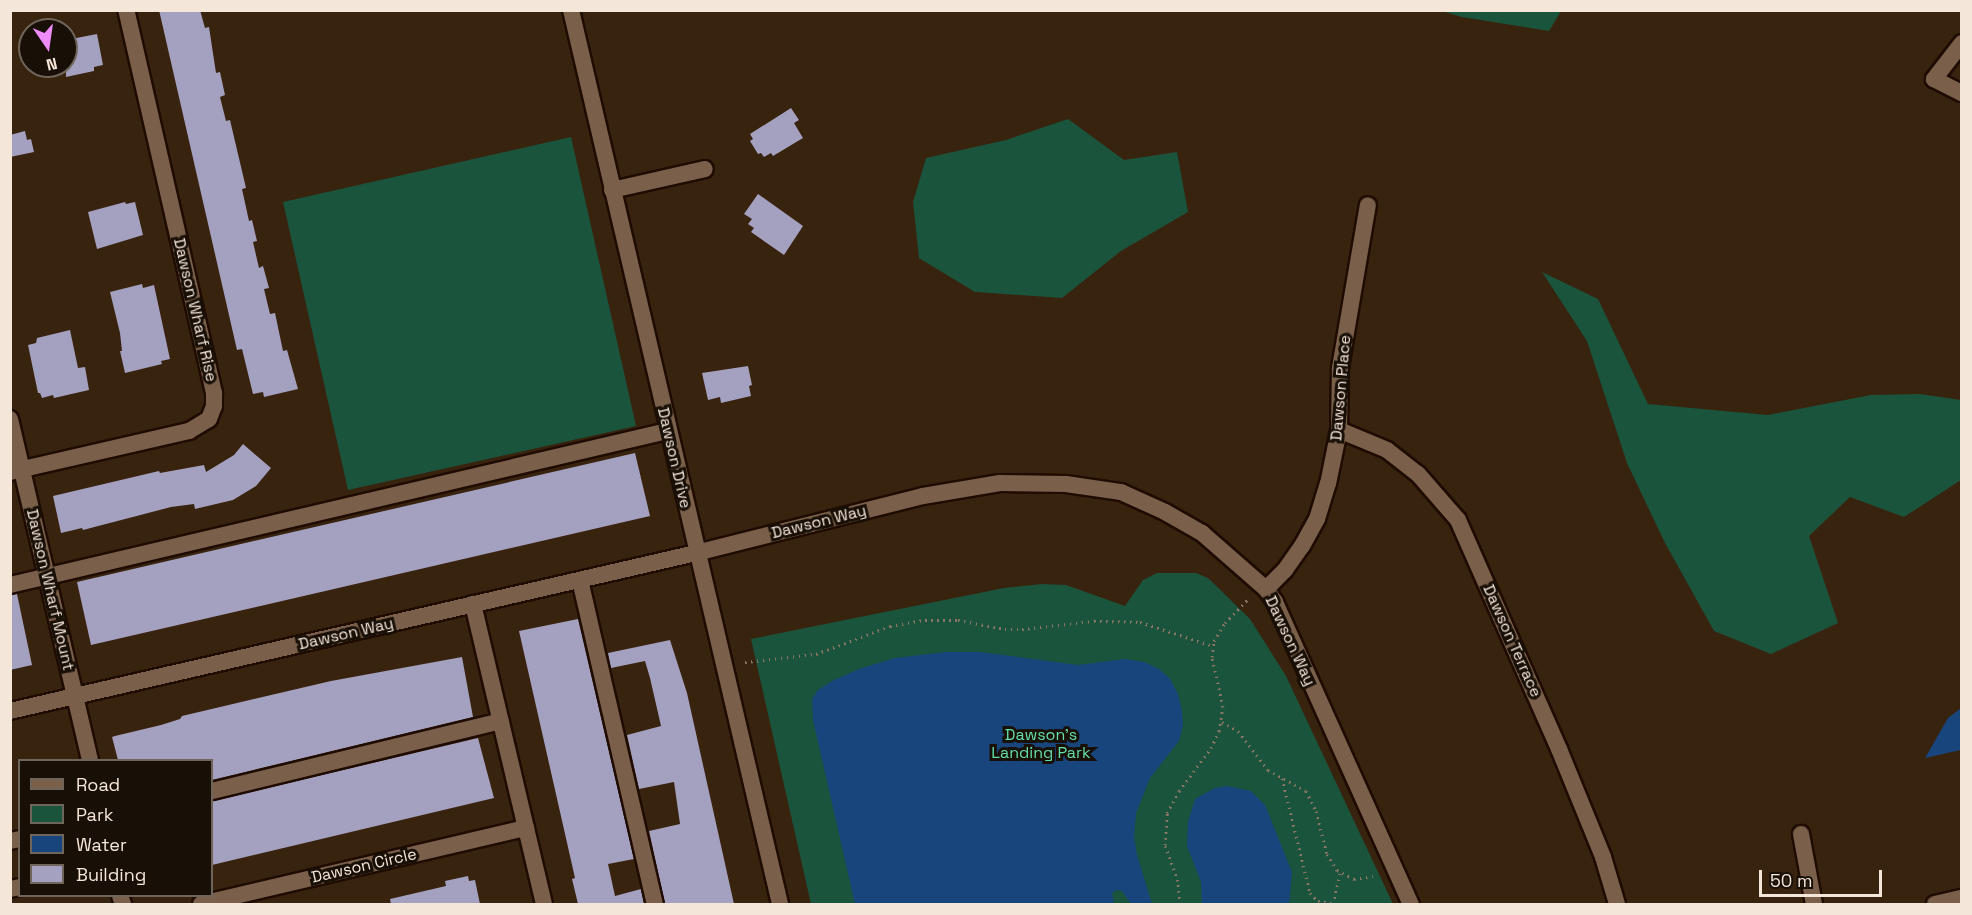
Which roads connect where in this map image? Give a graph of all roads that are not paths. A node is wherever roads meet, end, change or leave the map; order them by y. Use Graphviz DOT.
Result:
graph roads {
  1 [pos="126,10"];
  2 [pos="571,10"];
  3 [pos="1962,43"];
  4 [pos="1962,93"];
  5 [pos="705,169"];
  6 [pos="612,190"];
  7 [pos="1368,205"];
  8 [pos="10,419"];
  9 [pos="1339,430"];
  10 [pos="668,431"];
  11 [pos="16,470"];
  12 [pos="696,553"];
  13 [pos="47,577"];
  14 [pos="580,580"];
  15 [pos="10,585"];
  16 [pos="1266,589"];
  17 [pos="473,604"];
  18 [pos="74,696"];
  19 [pos="10,711"];
  20 [pos="501,721"];
  21 [pos="90,759"];
  22 [pos="213,791"];
  23 [pos="526,828"];
  24 [pos="1801,834"];
  25 [pos="1962,898"];
  26 [pos="201,904"];
  27 [pos="544,904"];
  28 [pos="655,904"];
  29 [pos="780,904"];
  30 [pos="1411,904"];
  31 [pos="1617,904"];
  32 [pos="1814,904"];
  33 [pos="1935,904"];
  1 -- 11 [label="street, Dawson Wharf Rise"];
  2 -- 6 [label="street, Dawson Drive"];
  3 -- 4 [label="street"];
  5 -- 6 [label="street"];
  6 -- 10 [label="street, Dawson Drive"];
  7 -- 9 [label="street, Dawson Place"];
  8 -- 11 [label="street, Dawson Wharf Mount"];
  9 -- 16 [label="street, Dawson Place"];
  9 -- 31 [label="street, Dawson Terrace"];
  10 -- 12 [label="street, Dawson Drive"];
  10 -- 13 [label="street"];
  11 -- 13 [label="street, Dawson Wharf Mount"];
  12 -- 14 [label="street, Dawson Way"];
  12 -- 16 [label="street, Dawson Way"];
  12 -- 29 [label="street, Dawson Drive"];
  13 -- 15 [label="street"];
  13 -- 18 [label="street, Dawson Wharf Mount"];
  14 -- 17 [label="street, Dawson Way"];
  14 -- 28 [label="street"];
  16 -- 30 [label="street, Dawson Way"];
  17 -- 18 [label="street, Dawson Way"];
  17 -- 20 [label="street"];
  18 -- 19 [label="street, Dawson Way"];
  18 -- 21 [label="street, Dawson Wharf Mount"];
  20 -- 22 [label="street"];
  20 -- 23 [label="street"];
  23 -- 26 [label="street, Dawson Circle"];
  23 -- 27 [label="street"];
  24 -- 32 [label="street"];
  25 -- 33 [label="street"];
}
